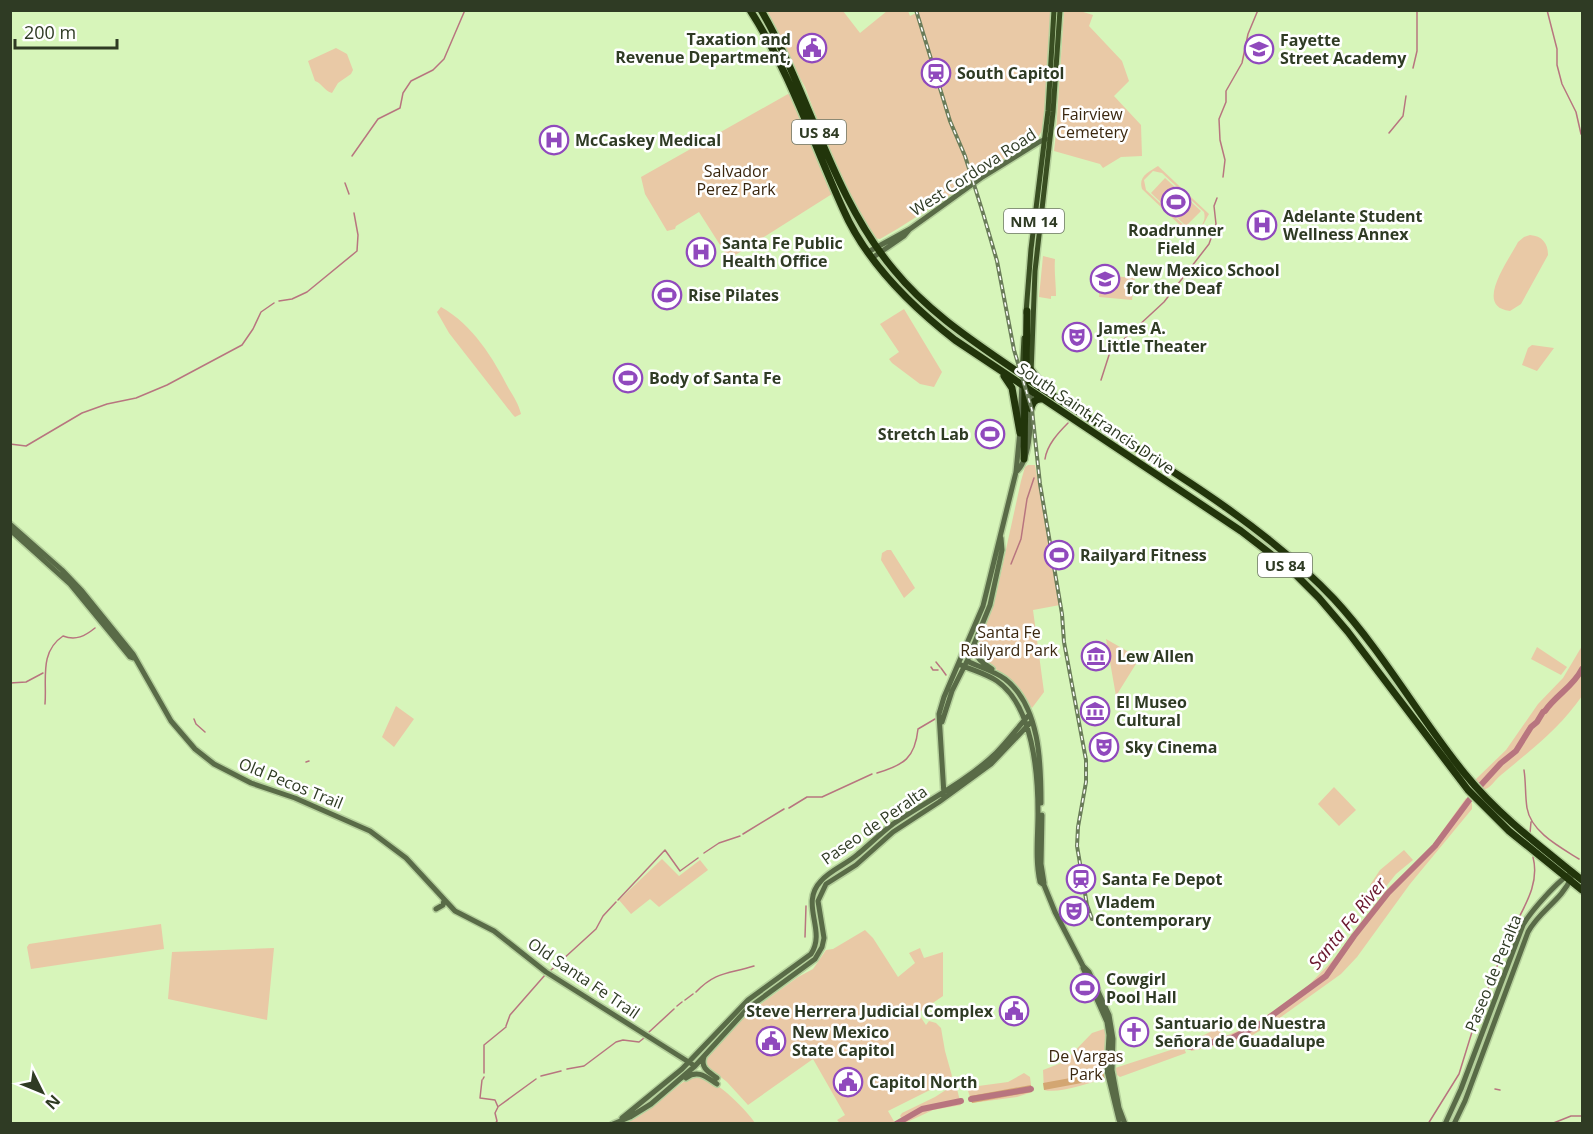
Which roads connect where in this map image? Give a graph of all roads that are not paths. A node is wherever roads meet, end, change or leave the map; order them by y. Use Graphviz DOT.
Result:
graph roads {
  1 [pos="750,10"];
  2 [pos="760,10"];
  3 [pos="1054,10"];
  4 [pos="1060,10"];
  5 [pos="1047,139"];
  6 [pos="1039,202"];
  7 [pos="878,249"];
  8 [pos="870,255"];
  9 [pos="1027,310"];
  10 [pos="991,364"];
  11 [pos="1031,370"];
  12 [pos="1026,382"];
  13 [pos="1045,400"];
  14 [pos="1030,410"];
  15 [pos="1086,415"];
  16 [pos="1020,433"];
  17 [pos="1024,459"];
  18 [pos="1016,472"];
  19 [pos="10,524"];
  20 [pos="10,530"];
  21 [pos="1000,537"];
  22 [pos="975,643"];
  23 [pos="133,658"];
  24 [pos="963,664"];
  25 [pos="1005,679"];
  26 [pos="1028,720"];
  27 [pos="978,766"];
  28 [pos="943,777"];
  29 [pos="944,795"];
  30 [pos="1487,804"];
  31 [pos="907,816"];
  32 [pos="893,832"];
  33 [pos="880,839"];
  34 [pos="856,856"];
  35 [pos="1037,862"];
  36 [pos="1573,872"];
  37 [pos="835,878"];
  38 [pos="1043,878"];
  39 [pos="1568,878"];
  40 [pos="1582,880"];
  41 [pos="1044,885"];
  42 [pos="1582,890"];
  43 [pos="444,900"];
  44 [pos="436,909"];
  45 [pos="458,913"];
  46 [pos="826,947"];
  47 [pos="1083,966"];
  48 [pos="804,969"];
  49 [pos="1087,979"];
  50 [pos="1101,996"];
  51 [pos="743,1004"];
  52 [pos="1100,1004"];
  53 [pos="740,1016"];
  54 [pos="1112,1025"];
  55 [pos="704,1055"];
  56 [pos="692,1064"];
  57 [pos="1110,1073"];
  58 [pos="662,1094"];
  59 [pos="621,1120"];
  60 [pos="613,1124"];
  61 [pos="1123,1124"];
  62 [pos="1445,1124"];
  63 [pos="1454,1124"];
  1 -- 8 [label="highway, South Saint Francis Drive / US 84"];
  2 -- 7 [label="highway, South Saint Francis Drive / US 84"];
  3 -- 5 [label="main road, NM 14"];
  4 -- 5 [label="main road, NM 14"];
  5 -- 6 [label="main road, NM 14"];
  5 -- 7 [label="main road, West Cordova Road"];
  6 -- 9 [label="main road, NM 14"];
  6 -- 11 [label="main road, NM 14"];
  7 -- 8 [label="main road, West Cordova Road"];
  7 -- 12 [label="highway, South Saint Francis Drive / US 84"];
  8 -- 10 [label="highway, South Saint Francis Drive / US 84"];
  9 -- 12 [label="highway"];
  10 -- 12 [label="highway, South Saint Francis Drive / US 84"];
  10 -- 16 [label="highway"];
  11 -- 12 [label="main road, NM 14"];
  11 -- 15 [label="highway"];
  12 -- 13 [label="highway, South Saint Francis Drive / US 84"];
  12 -- 14 [label="main road"];
  12 -- 15 [label="highway, South Saint Francis Drive / US 84"];
  12 -- 16 [label="main road"];
  12 -- 17 [label="highway"];
  13 -- 14 [label="highway"];
  13 -- 30 [label="highway, South Saint Francis Drive / US 84"];
  14 -- 17 [label="main road"];
  15 -- 30 [label="highway, South Saint Francis Drive / US 84"];
  16 -- 18 [label="main road"];
  17 -- 18 [label="main road"];
  18 -- 21 [label="main road"];
  19 -- 23 [label="main road, Old Pecos Trail"];
  20 -- 23 [label="main road, Old Pecos Trail"];
  21 -- 22 [label="main road"];
  21 -- 24 [label="main road"];
  22 -- 24 [label="main road"];
  22 -- 25 [label="main road"];
  23 -- 43 [label="main road, Old Pecos Trail"];
  24 -- 25 [label="main road"];
  24 -- 26 [label="main road"];
  24 -- 28 [label="main road"];
  25 -- 26 [label="main road"];
  26 -- 27 [label="main road, Paseo de Peralta"];
  26 -- 29 [label="main road, Paseo de Peralta"];
  26 -- 35 [label="main road"];
  26 -- 38 [label="main road"];
  27 -- 28 [label="main road"];
  27 -- 29 [label="main road, Paseo de Peralta"];
  28 -- 29 [label="main road"];
  29 -- 31 [label="main road, Paseo de Peralta"];
  29 -- 32 [label="main road, Paseo de Peralta"];
  30 -- 36 [label="highway, US 84"];
  30 -- 39 [label="highway, US 84"];
  31 -- 32 [label="main road"];
  31 -- 33 [label="main road, Paseo de Peralta"];
  32 -- 33 [label="main road, Paseo de Peralta"];
  33 -- 34 [label="main road, Paseo de Peralta"];
  33 -- 37 [label="main road, Paseo de Peralta"];
  34 -- 37 [label="main road"];
  34 -- 51 [label="main road, Paseo de Peralta"];
  35 -- 38 [label="main road"];
  35 -- 41 [label="main road"];
  36 -- 39 [label="main road, Paseo de Peralta"];
  36 -- 40 [label="highway, US 84"];
  37 -- 48 [label="main road, Paseo de Peralta"];
  38 -- 41 [label="main road"];
  39 -- 42 [label="highway, US 84"];
  39 -- 62 [label="main road, Paseo de Peralta"];
  39 -- 63 [label="main road, Paseo de Peralta"];
  41 -- 47 [label="main road"];
  43 -- 44 [label="main road"];
  43 -- 45 [label="main road, Old Pecos Trail"];
  45 -- 56 [label="main road, Old Santa Fe Trail"];
  46 -- 48 [label="main road"];
  47 -- 49 [label="main road"];
  47 -- 50 [label="main road"];
  48 -- 53 [label="main road, Paseo de Peralta"];
  49 -- 50 [label="main road"];
  49 -- 52 [label="main road"];
  50 -- 54 [label="main road"];
  51 -- 53 [label="main road"];
  51 -- 56 [label="main road, Paseo de Peralta"];
  52 -- 54 [label="main road"];
  52 -- 57 [label="main road"];
  53 -- 55 [label="main road, Paseo de Peralta"];
  54 -- 57 [label="main road"];
  55 -- 56 [label="main road, Paseo de Peralta"];
  55 -- 58 [label="main road"];
  56 -- 58 [label="main road, Paseo de Peralta"];
  56 -- 59 [label="main road, Paseo de Peralta"];
  57 -- 61 [label="main road"];
  58 -- 59 [label="main road, Paseo de Peralta"];
  59 -- 60 [label="main road, Paseo de Peralta"];
}
